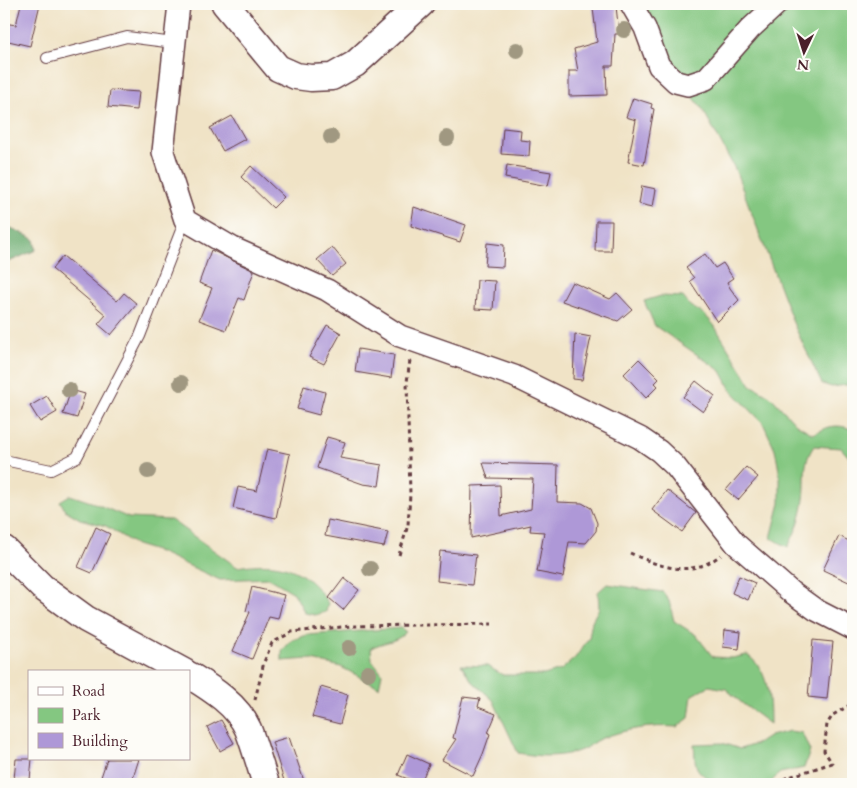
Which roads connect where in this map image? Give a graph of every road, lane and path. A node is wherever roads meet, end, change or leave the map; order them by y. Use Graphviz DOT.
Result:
graph roads {
  1 [pos="179,4"];
  2 [pos="225,4"];
  3 [pos="422,4"];
  4 [pos="631,4"];
  5 [pos="777,4"];
  6 [pos="174,43"];
  7 [pos="48,58"];
  8 [pos="185,220"];
  9 [pos="418,342"];
  10 [pos="4,460"];
  11 [pos="736,544"];
  12 [pos="4,549"];
  13 [pos="630,553"];
  14 [pos="399,555"];
  15 [pos="492,624"];
  16 [pos="853,629"];
  17 [pos="180,670"];
  18 [pos="190,676"];
  19 [pos="852,703"];
  20 [pos="236,712"];
  21 [pos="266,784"];
  22 [pos="777,784"];
  1 -- 6 [label="street"];
  2 -- 3 [label="street"];
  4 -- 5 [label="street"];
  6 -- 7 [label="lane"];
  6 -- 8 [label="street"];
  8 -- 9 [label="street"];
  8 -- 10 [label="lane"];
  9 -- 11 [label="street"];
  9 -- 14 [label="path"];
  11 -- 13 [label="path"];
  11 -- 16 [label="street"];
  12 -- 17 [label="street"];
  15 -- 20 [label="path"];
  18 -- 20 [label="street"];
  19 -- 22 [label="path"];
  20 -- 21 [label="street"];
}
